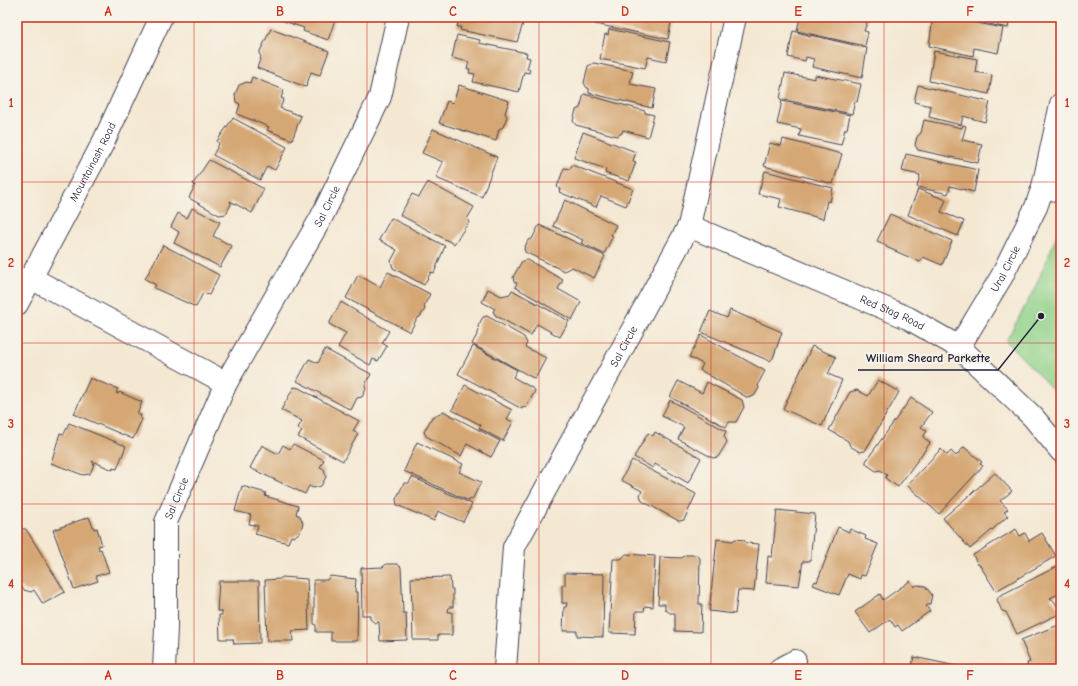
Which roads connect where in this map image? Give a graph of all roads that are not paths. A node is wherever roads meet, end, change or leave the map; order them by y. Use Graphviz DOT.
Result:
graph roads {
  1 [pos="161,17"];
  2 [pos="398,17"];
  3 [pos="735,17"];
  4 [pos="1061,104"];
  5 [pos="1052,189"];
  6 [pos="689,226"];
  7 [pos="24,274"];
  8 [pos="17,304"];
  9 [pos="959,347"];
  10 [pos="226,383"];
  11 [pos="1061,451"];
  12 [pos="164,669"];
  13 [pos="505,669"];
  1 -- 7 [label="street, Mountainash Road"];
  2 -- 10 [label="street, Sal Circle"];
  3 -- 6 [label="street, Sal Circle"];
  4 -- 5 [label="street, Ural Circle"];
  5 -- 9 [label="street, Ural Circle"];
  6 -- 9 [label="street, Red Stag Road"];
  6 -- 13 [label="street, Sal Circle"];
  7 -- 8 [label="street, Mountainash Road"];
  7 -- 10 [label="street"];
  9 -- 11 [label="street, Red Stag Road"];
  10 -- 12 [label="street, Sal Circle"];
}
